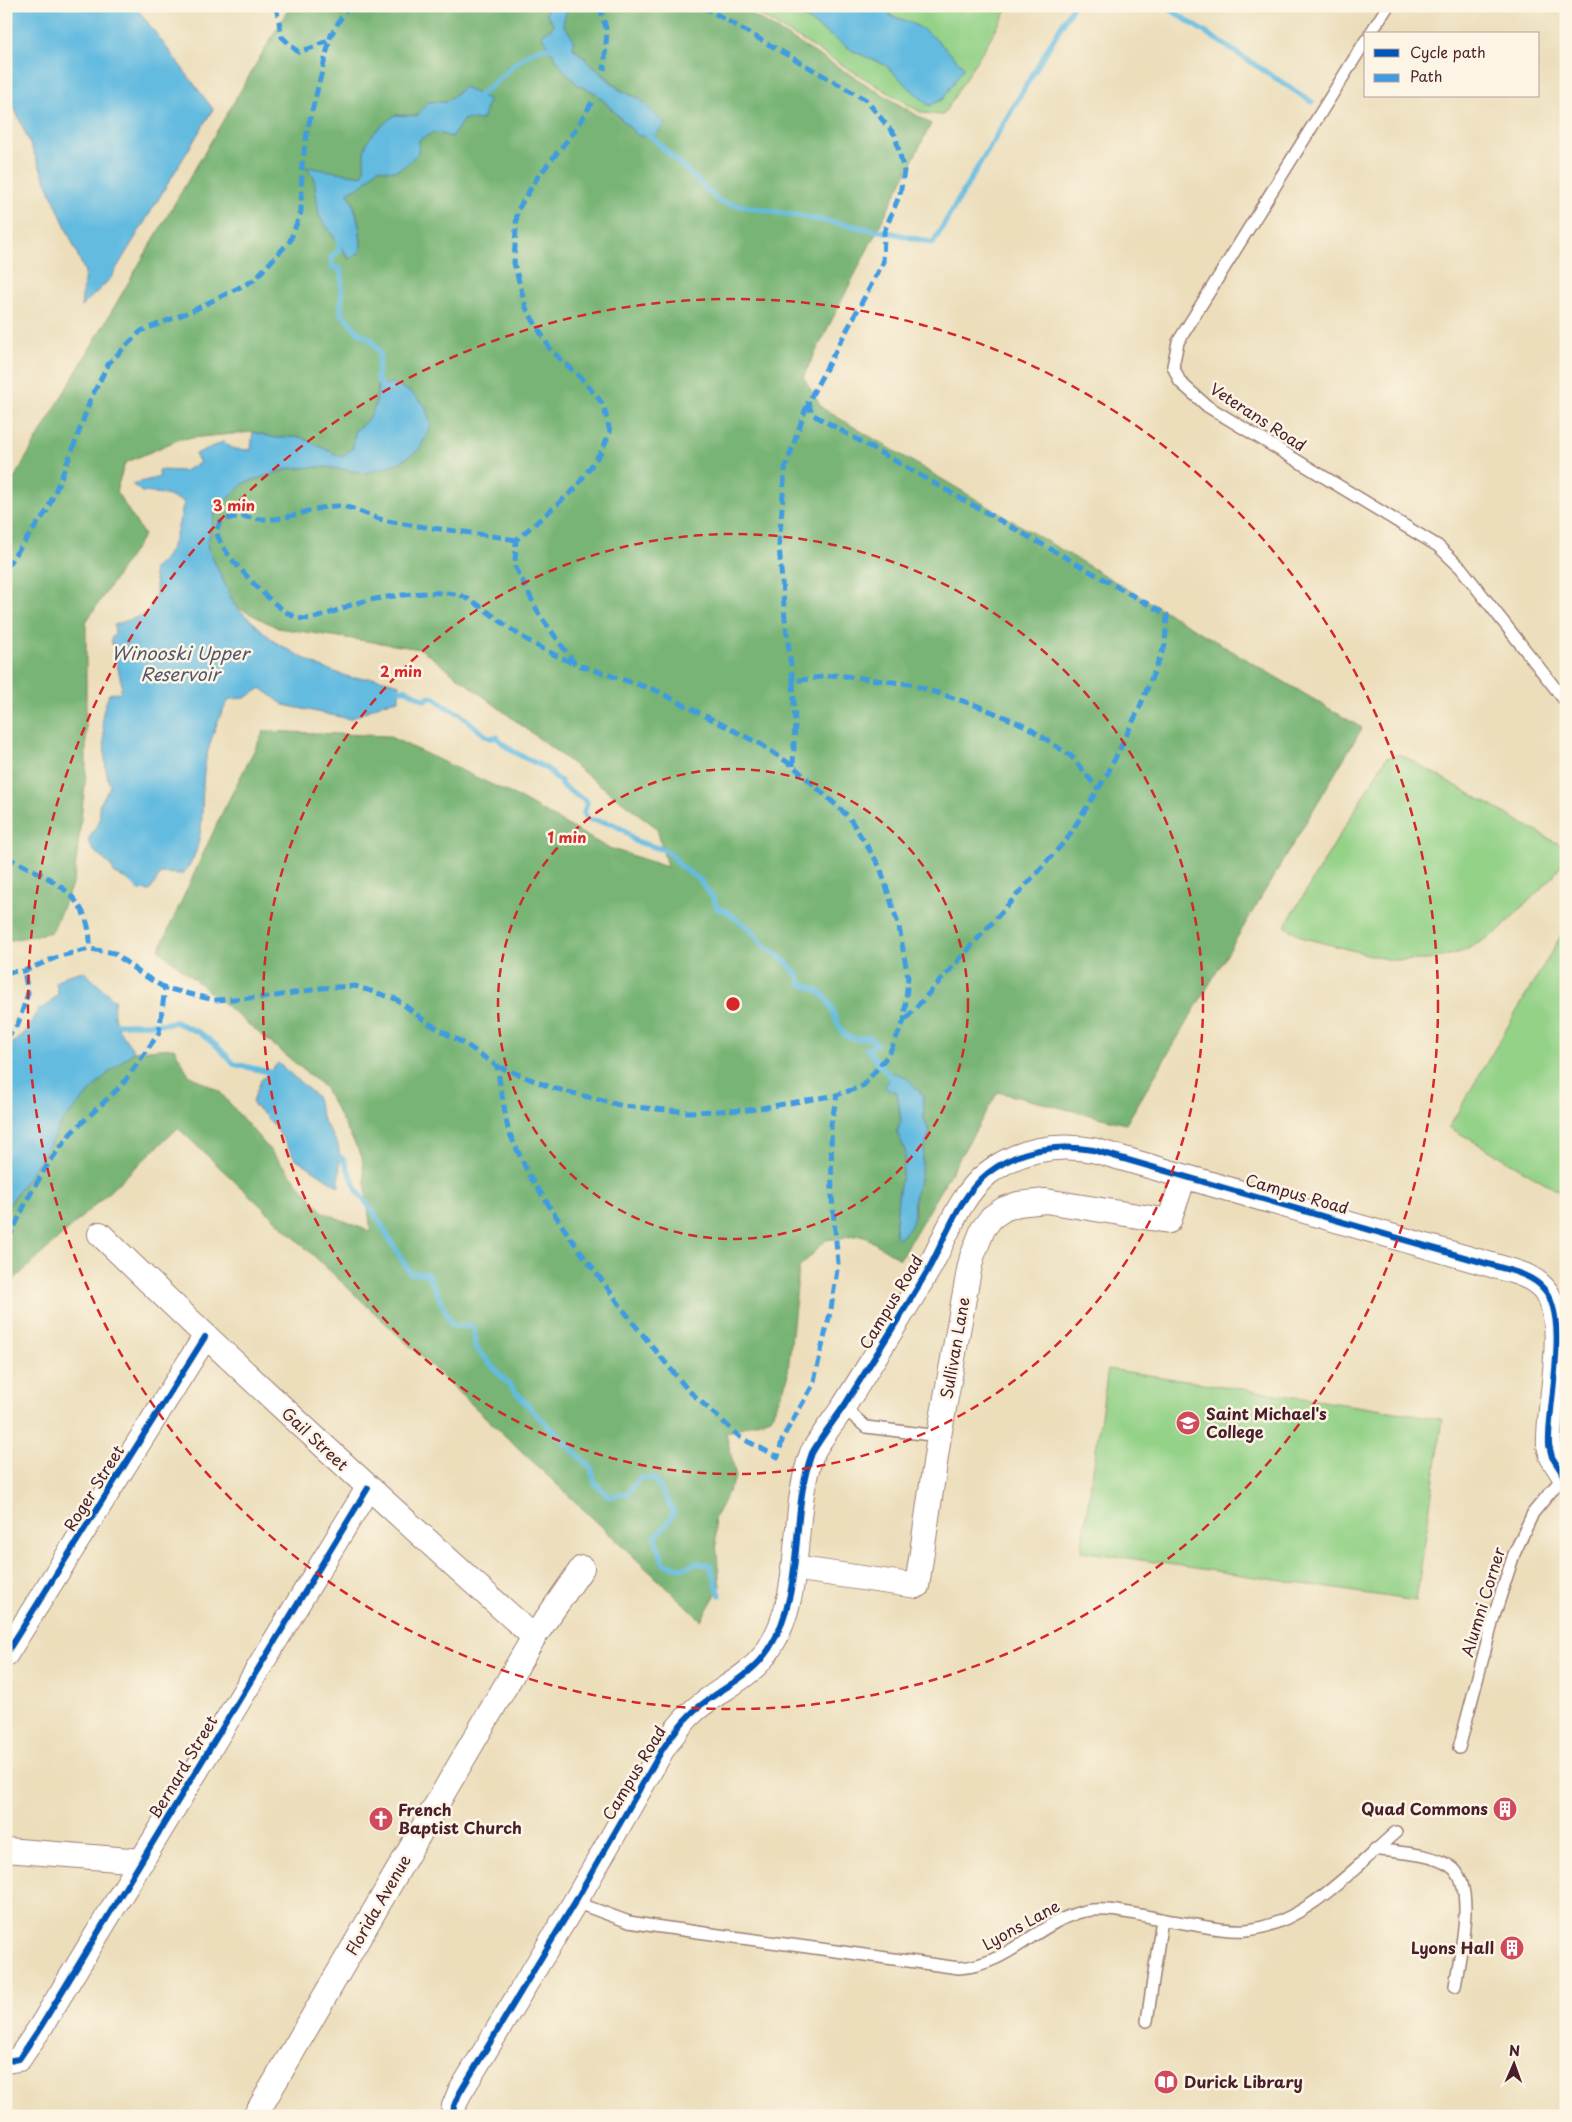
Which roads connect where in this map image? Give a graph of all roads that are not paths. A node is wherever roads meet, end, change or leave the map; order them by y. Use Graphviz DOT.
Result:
graph roads {
  1 [pos="1388,6"];
  2 [pos="1371,32"];
  3 [pos="1364,43"];
  4 [pos="1566,702"];
  5 [pos="1184,1176"];
  6 [pos="100,1234"];
  7 [pos="205,1337"];
  8 [pos="843,1407"];
  9 [pos="939,1436"];
  10 [pos="1564,1478"];
  11 [pos="368,1488"];
  12 [pos="582,1568"];
  13 [pos="793,1568"];
  14 [pos="534,1637"];
  15 [pos="6,1654"];
  16 [pos="1459,1748"];
  17 [pos="1396,1832"];
  18 [pos="6,1850"];
  19 [pos="1375,1850"];
  20 [pos="142,1861"];
  21 [pos="574,1902"];
  22 [pos="1162,1919"];
  23 [pos="1455,1986"];
  24 [pos="1147,2020"];
  25 [pos="12,2060"];
  26 [pos="255,2116"];
  27 [pos="453,2116"];
  1 -- 2 [label="lane"];
  3 -- 4 [label="lane, Veterans Road"];
  5 -- 8 [label="street, Campus Road"];
  5 -- 9 [label="street, Sullivan Lane"];
  5 -- 10 [label="street, Campus Road"];
  6 -- 7 [label="street, Gail Street"];
  7 -- 11 [label="street, Gail Street"];
  7 -- 15 [label="street, Roger Street"];
  8 -- 9 [label="lane"];
  8 -- 13 [label="street, Campus Road"];
  9 -- 13 [label="street, Sullivan Lane"];
  10 -- 16 [label="lane, Alumni Corner"];
  11 -- 14 [label="street, Gail Street"];
  11 -- 20 [label="street, Bernard Street"];
  12 -- 14 [label="street, Florida Avenue"];
  13 -- 21 [label="street, Campus Road"];
  14 -- 26 [label="street, Florida Avenue"];
  17 -- 19 [label="lane, Lyons Lane"];
  18 -- 20 [label="street"];
  19 -- 22 [label="lane, Lyons Lane"];
  19 -- 23 [label="lane"];
  20 -- 25 [label="street, Bernard Street"];
  21 -- 22 [label="lane, Lyons Lane"];
  21 -- 27 [label="street, Campus Road"];
  22 -- 24 [label="lane"];
}
